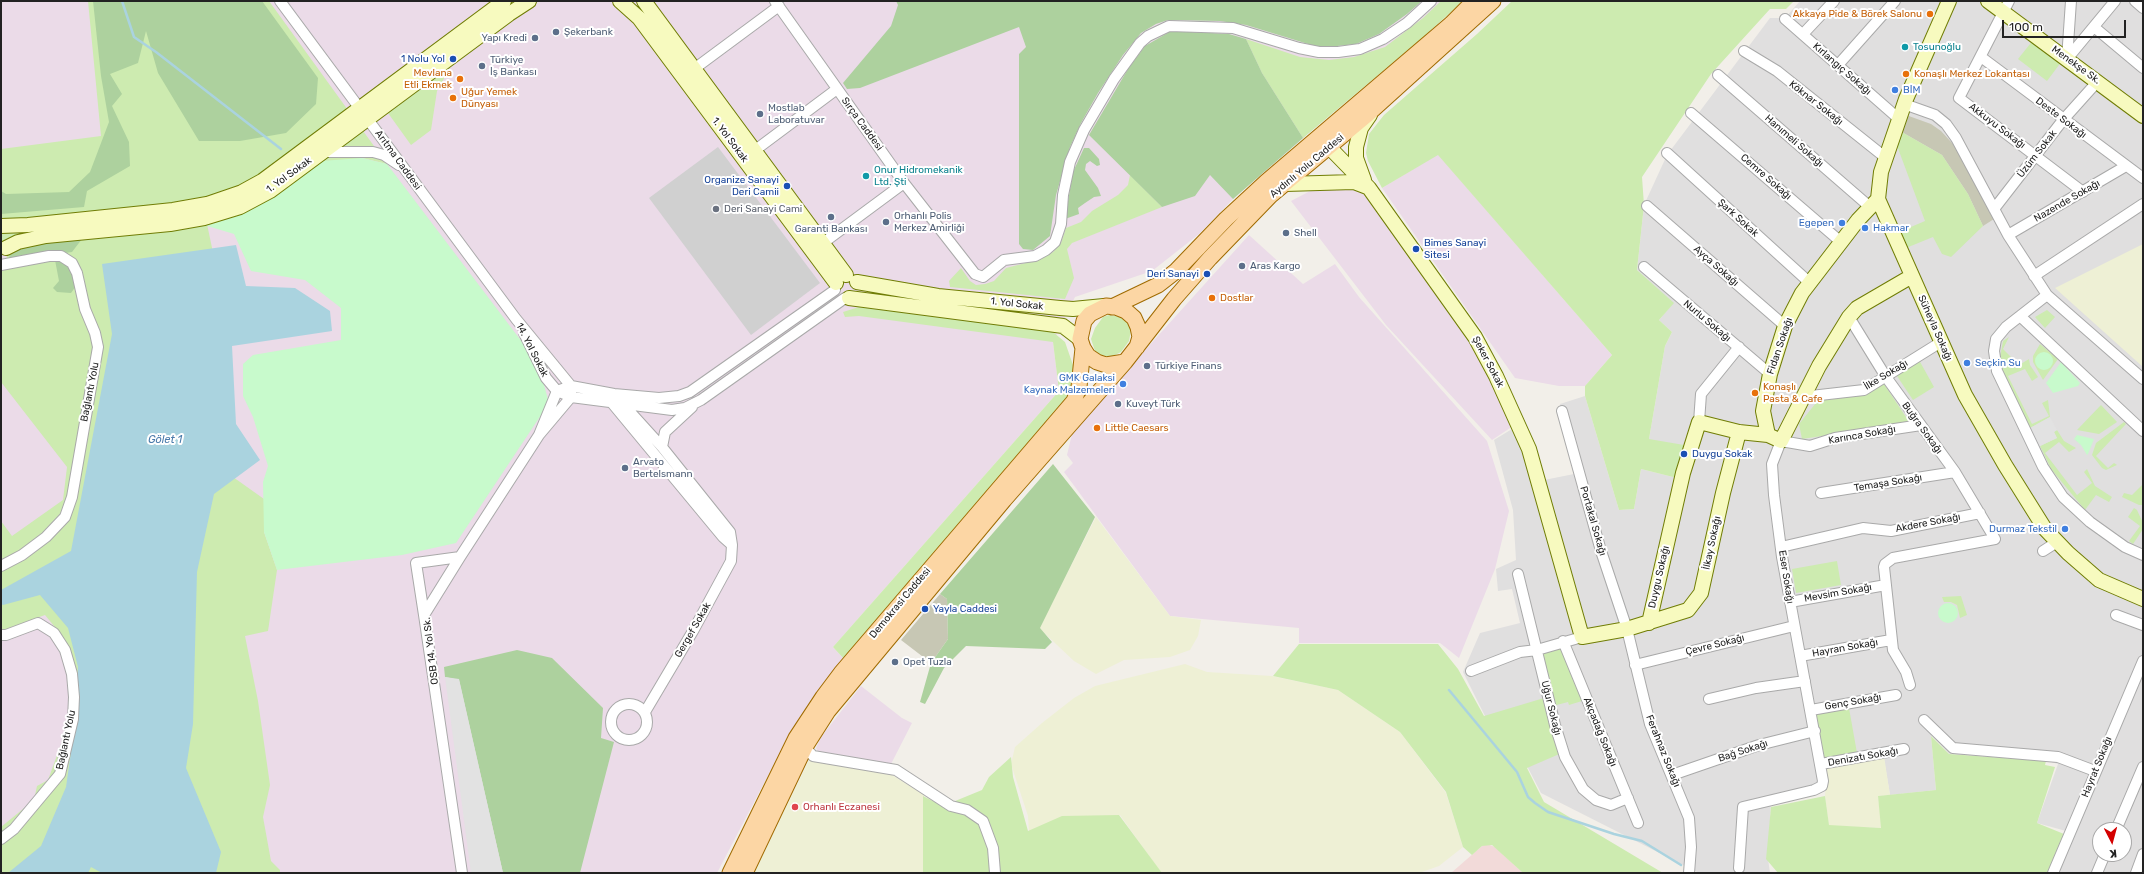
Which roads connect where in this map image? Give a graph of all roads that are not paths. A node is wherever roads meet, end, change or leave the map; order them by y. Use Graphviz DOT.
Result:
graph roads {
  1 [pos="280,1"];
  2 [pos="504,1"];
  3 [pos="529,1"];
  4 [pos="620,1"];
  5 [pos="644,1"];
  6 [pos="1431,1"];
  7 [pos="1474,1"];
  8 [pos="1493,1"];
  9 [pos="1834,1"];
  10 [pos="1895,1"];
  11 [pos="1949,1"];
  12 [pos="1988,1"];
  13 [pos="2071,1"];
  14 [pos="2116,1"];
  15 [pos="2135,1"];
  16 [pos="777,4"];
  17 [pos="2006,6"];
  18 [pos="2143,8"];
  19 [pos="1785,19"];
  20 [pos="2094,27"];
  21 [pos="1803,34"];
  22 [pos="1744,51"];
  23 [pos="1980,56"];
  24 [pos="2067,59"];
  25 [pos="1838,65"];
  26 [pos="2143,68"];
  27 [pos="694,69"];
  28 [pos="1718,75"];
  29 [pos="2098,81"];
  30 [pos="837,89"];
  31 [pos="1904,104"];
  32 [pos="1374,109"];
  33 [pos="1691,113"];
  34 [pos="364,114"];
  35 [pos="2143,116"];
  36 [pos="1899,119"];
  37 [pos="2063,120"];
  38 [pos="1308,147"];
  39 [pos="754,151"];
  40 [pos="1334,152"];
  41 [pos="1667,153"];
  42 [pos="318,154"];
  43 [pos="2036,156"];
  44 [pos="1886,158"];
  45 [pos="2126,166"];
  46 [pos="409,175"];
  47 [pos="2143,178"];
  48 [pos="1334,182"];
  49 [pos="904,183"];
  50 [pos="1285,184"];
  51 [pos="1369,188"];
  52 [pos="2084,192"];
  53 [pos="1874,203"];
  54 [pos="2143,204"];
  55 [pos="1647,206"];
  56 [pos="1994,209"];
  57 [pos="1,226"];
  58 [pos="2008,235"];
  59 [pos="1841,242"];
  60 [pos="823,244"];
  61 [pos="4,250"];
  62 [pos="1,265"];
  63 [pos="1644,267"];
  64 [pos="1912,276"];
  65 [pos="2034,276"];
  66 [pos="1810,283"];
  67 [pos="845,288"];
  68 [pos="2047,295"];
  69 [pos="937,302"];
  70 [pos="1109,306"];
  71 [pos="2020,316"];
  72 [pos="1849,317"];
  73 [pos="516,318"];
  74 [pos="1785,326"];
  75 [pos="1941,342"];
  76 [pos="1082,343"];
  77 [pos="1137,347"];
  78 [pos="1739,347"];
  79 [pos="1125,362"];
  80 [pos="1770,374"];
  81 [pos="1886,378"];
  82 [pos="2143,379"];
  83 [pos="571,386"];
  84 [pos="557,391"];
  85 [pos="571,397"];
  86 [pos="1802,397"];
  87 [pos="613,399"];
  88 [pos="701,400"];
  89 [pos="626,405"];
  90 [pos="1562,411"];
  91 [pos="1699,422"];
  92 [pos="1921,425"];
  93 [pos="2143,431"];
  94 [pos="1739,432"];
  95 [pos="539,435"];
  96 [pos="1775,438"];
  97 [pos="662,447"];
  98 [pos="1955,472"];
  99 [pos="1821,493"];
  100 [pos="1980,513"];
  101 [pos="2057,542"];
  102 [pos="732,545"];
  103 [pos="1781,547"];
  104 [pos="2042,551"];
  105 [pos="2143,554"];
  106 [pos="460,557"];
  107 [pos="1,566"];
  108 [pos="1518,574"];
  109 [pos="1886,585"];
  110 [pos="2143,599"];
  111 [pos="1790,602"];
  112 [pos="424,615"];
  113 [pos="2116,615"];
  114 [pos="1649,623"];
  115 [pos="2143,625"];
  116 [pos="1794,626"];
  117 [pos="1627,629"];
  118 [pos="1,635"];
  119 [pos="1582,636"];
  120 [pos="1891,640"];
  121 [pos="1563,641"];
  122 [pos="1537,650"];
  123 [pos="1800,656"];
  124 [pos="2143,661"];
  125 [pos="1635,665"];
  126 [pos="1472,671"];
  127 [pos="1805,681"];
  128 [pos="1910,685"];
  129 [pos="1896,695"];
  130 [pos="1709,699"];
  131 [pos="1810,710"];
  132 [pos="645,712"];
  133 [pos="1924,720"];
  134 [pos="1815,731"];
  135 [pos="805,747"];
  136 [pos="1904,750"];
  137 [pos="1821,764"];
  138 [pos="2143,767"];
  139 [pos="2095,771"];
  140 [pos="1672,775"];
  141 [pos="1628,798"];
  142 [pos="2119,822"];
  143 [pos="1638,823"];
  144 [pos="1,839"];
  145 [pos="2143,854"];
  146 [pos="2102,862"];
  147 [pos="1740,868"];
  148 [pos="462,873"];
  149 [pos="730,873"];
  150 [pos="745,873"];
  151 [pos="995,873"];
  152 [pos="1689,873"];
  153 [pos="2053,873"];
  154 [pos="2097,873"];
  155 [pos="2136,873"];
  1 -- 34 [label="street, Arıtma Caddesi"];
  2 -- 34 [label="street, 1. Yol Sokak"];
  3 -- 34 [label="street, 1. Yol Sokak"];
  4 -- 67 [label="street, 1. Yol Sokak"];
  5 -- 27 [label="street, 1. Yol Sokak"];
  6 -- 49 [label="street, Sırça Caddesi"];
  7 -- 38 [label="main road, Aydınlı Yolu Caddesi"];
  8 -- 32 [label="main road, Aydınlı Yolu Caddesi"];
  9 -- 21 [label="street"];
  10 -- 25 [label="street"];
  11 -- 31 [label="street"];
  12 -- 17 [label="street, Menekşe Sk."];
  13 -- 24 [label="street"];
  14 -- 20 [label="street"];
  15 -- 18 [label="street"];
  16 -- 27 [label="street"];
  16 -- 30 [label="street, Sırça Caddesi"];
  17 -- 23 [label="street, Akkuyu Sokağı"];
  17 -- 24 [label="street, Menekşe Sk."];
  19 -- 21 [label="street, Kırlangıç Sokağı"];
  20 -- 24 [label="street"];
  20 -- 26 [label="street"];
  21 -- 25 [label="street, Kırlangıç Sokağı"];
  22 -- 44 [label="street, Köknar Sokağı"];
  23 -- 37 [label="street, Deste Sokağı"];
  23 -- 43 [label="street, Akkuyu Sokağı"];
  24 -- 29 [label="street, Menekşe Sk."];
  25 -- 36 [label="street, Kırlangıç Sokağı"];
  27 -- 39 [label="street, 1. Yol Sokak"];
  28 -- 53 [label="street, Hanımeli Sokağı"];
  29 -- 35 [label="street, Menekşe Sk."];
  29 -- 37 [label="street, Üzüm Sokak"];
  30 -- 39 [label="street"];
  30 -- 49 [label="street, Sırça Caddesi"];
  31 -- 36 [label="street"];
  31 -- 56 [label="street"];
  32 -- 40 [label="main road, Aydınlı Yolu Caddesi"];
  32 -- 51 [label="street"];
  33 -- 59 [label="street, Cemre Sokağı"];
  34 -- 42 [label="street, 1. Yol Sokak"];
  34 -- 46 [label="street, Arıtma Caddesi"];
  34 -- 57 [label="street, 1. Yol Sokak"];
  36 -- 44 [label="street"];
  37 -- 43 [label="street, Üzüm Sokak"];
  37 -- 45 [label="street, Deste Sokağı"];
  38 -- 40 [label="street"];
  38 -- 70 [label="main road, Aydınlı Yolu Caddesi"];
  39 -- 60 [label="street, 1. Yol Sokak"];
  40 -- 48 [label="street"];
  40 -- 50 [label="main road, Aydınlı Yolu Caddesi"];
  40 -- 51 [label="street, Şeker Sokak"];
  41 -- 66 [label="street, Şark Sokak"];
  42 -- 46 [label="street"];
  42 -- 61 [label="street, 1. Yol Sokak"];
  43 -- 52 [label="street, Akkuyu Sokağı"];
  43 -- 56 [label="street, Üzüm Sokak"];
  44 -- 53 [label="street"];
  45 -- 47 [label="street, Deste Sokağı"];
  45 -- 52 [label="street, Nazende Sokağı"];
  46 -- 73 [label="street, Arıtma Caddesi"];
  48 -- 50 [label="street"];
  48 -- 51 [label="street"];
  49 -- 60 [label="street"];
  50 -- 77 [label="main road, Aydınlı Yolu Caddesi"];
  51 -- 119 [label="street, Şeker Sokak"];
  52 -- 58 [label="street, Nazende Sokağı"];
  53 -- 59 [label="street, Fidan Sokağı"];
  53 -- 64 [label="street, Süheyla Sokağı"];
  54 -- 65 [label="street"];
  55 -- 74 [label="street, Ayça Sokağı"];
  56 -- 58 [label="street"];
  57 -- 61 [label="street"];
  58 -- 65 [label="street"];
  59 -- 66 [label="street, Fidan Sokağı"];
  60 -- 67 [label="street, 1. Yol Sokak"];
  62 -- 107 [label="street, Bağlantı Yolu"];
  63 -- 78 [label="street, Nurlu Sokağı"];
  64 -- 72 [label="street, Eser Sokağı"];
  64 -- 75 [label="street, Süheyla Sokağı"];
  65 -- 68 [label="street"];
  66 -- 74 [label="street, Fidan Sokağı"];
  67 -- 69 [label="street, 1. Yol Sokak"];
  67 -- 87 [label="street, 14. Yol Sokak"];
  67 -- 88 [label="street"];
  68 -- 71 [label="street"];
  68 -- 82 [label="street"];
  69 -- 70 [label="street, 1. Yol Sokak"];
  69 -- 76 [label="street, 1. Yol Sokak"];
  70 -- 76 [label="main road"];
  70 -- 77 [label="main road"];
  71 -- 93 [label="street"];
  71 -- 105 [label="street"];
  72 -- 81 [label="street, Buğra Sokağı"];
  72 -- 86 [label="street, Eser Sokağı"];
  73 -- 83 [label="street, 14. Yol Sokak"];
  73 -- 84 [label="street, 14. Yol Sokak"];
  74 -- 80 [label="street, Fidan Sokağı"];
  75 -- 81 [label="street, İlke Sokağı"];
  75 -- 101 [label="street, Süheyla Sokağı"];
  76 -- 79 [label="main road"];
  76 -- 149 [label="main road, Demokrasi Caddesi"];
  77 -- 79 [label="main road"];
  78 -- 80 [label="street, Nurlu Sokağı"];
  78 -- 91 [label="street"];
  79 -- 135 [label="main road, Demokrasi Caddesi"];
  80 -- 96 [label="street, Fidan Sokağı"];
  81 -- 86 [label="street, İlke Sokağı"];
  81 -- 92 [label="street, Buğra Sokağı"];
  83 -- 84 [label="street"];
  83 -- 85 [label="street"];
  83 -- 87 [label="street, 14. Yol Sokak"];
  84 -- 85 [label="street, 14. Yol Sokak"];
  84 -- 95 [label="street"];
  85 -- 87 [label="street, 14. Yol Sokak"];
  85 -- 95 [label="street"];
  86 -- 96 [label="street, Eser Sokağı"];
  87 -- 89 [label="street, Gergef Sokak"];
  87 -- 102 [label="street"];
  88 -- 89 [label="street"];
  88 -- 97 [label="street"];
  89 -- 97 [label="street, Gergef Sokak"];
  90 -- 117 [label="street, Portakal Sokağı"];
  91 -- 94 [label="street"];
  91 -- 114 [label="street, Duygu Sokağı"];
  92 -- 96 [label="street, Karınca Sokağı"];
  92 -- 98 [label="street, Buğra Sokağı"];
  94 -- 96 [label="street"];
  94 -- 114 [label="street, İlkay Sokağı"];
  95 -- 106 [label="street, OSB 14. Yol Sk."];
  96 -- 103 [label="street, Eser Sokağı"];
  97 -- 102 [label="street, Gergef Sokak"];
  98 -- 99 [label="street, Temaşa Sokağı"];
  98 -- 100 [label="street, Buğra Sokağı"];
  100 -- 103 [label="street, Akdere Sokağı"];
  100 -- 109 [label="street, Buğra Sokağı"];
  101 -- 104 [label="street"];
  101 -- 110 [label="street, Süheyla Sokağı"];
  102 -- 132 [label="street, Gergef Sokak"];
  103 -- 111 [label="street, Eser Sokağı"];
  106 -- 112 [label="street, OSB 14. Yol Sk."];
  106 -- 112 [label="street"];
  108 -- 122 [label="street, Uğur Sokağı"];
  109 -- 111 [label="street, Mevsim Sokağı"];
  109 -- 120 [label="street"];
  111 -- 116 [label="street, Eser Sokağı"];
  112 -- 148 [label="street, OSB 14. Yol Sk."];
  113 -- 115 [label="street"];
  114 -- 117 [label="street"];
  116 -- 123 [label="street, Eser Sokağı"];
  116 -- 125 [label="street, Çevre Sokağı"];
  117 -- 119 [label="street"];
  117 -- 125 [label="street, Ferahnaz Sokağı"];
  118 -- 144 [label="street, Bağlantı Yolu"];
  119 -- 121 [label="street"];
  120 -- 123 [label="street, Hayran Sokağı"];
  120 -- 128 [label="street"];
  121 -- 122 [label="street"];
  121 -- 141 [label="street, Akçadağ Sokağı"];
  122 -- 126 [label="street"];
  122 -- 141 [label="street, Uğur Sokağı"];
  123 -- 127 [label="street, Eser Sokağı"];
  124 -- 139 [label="street, Hayrat Sokağı"];
  125 -- 140 [label="street, Ferahnaz Sokağı"];
  127 -- 130 [label="street"];
  127 -- 131 [label="street, Eser Sokağı"];
  129 -- 131 [label="street, Genç Sokağı"];
  131 -- 134 [label="street, Eser Sokağı"];
  133 -- 139 [label="street"];
  134 -- 137 [label="street, Eser Sokağı"];
  134 -- 140 [label="street, Bağ Sokağı"];
  135 -- 150 [label="main road, Demokrasi Caddesi"];
  135 -- 151 [label="street"];
  136 -- 137 [label="street, Denizatı Sokağı"];
  137 -- 147 [label="street, Eser Sokağı"];
  138 -- 142 [label="street"];
  139 -- 153 [label="street, Hayrat Sokağı"];
  140 -- 152 [label="street, Ferahnaz Sokağı"];
  141 -- 143 [label="street, Akçadağ Sokağı"];
  145 -- 155 [label="street"];
  146 -- 154 [label="street"];
}
